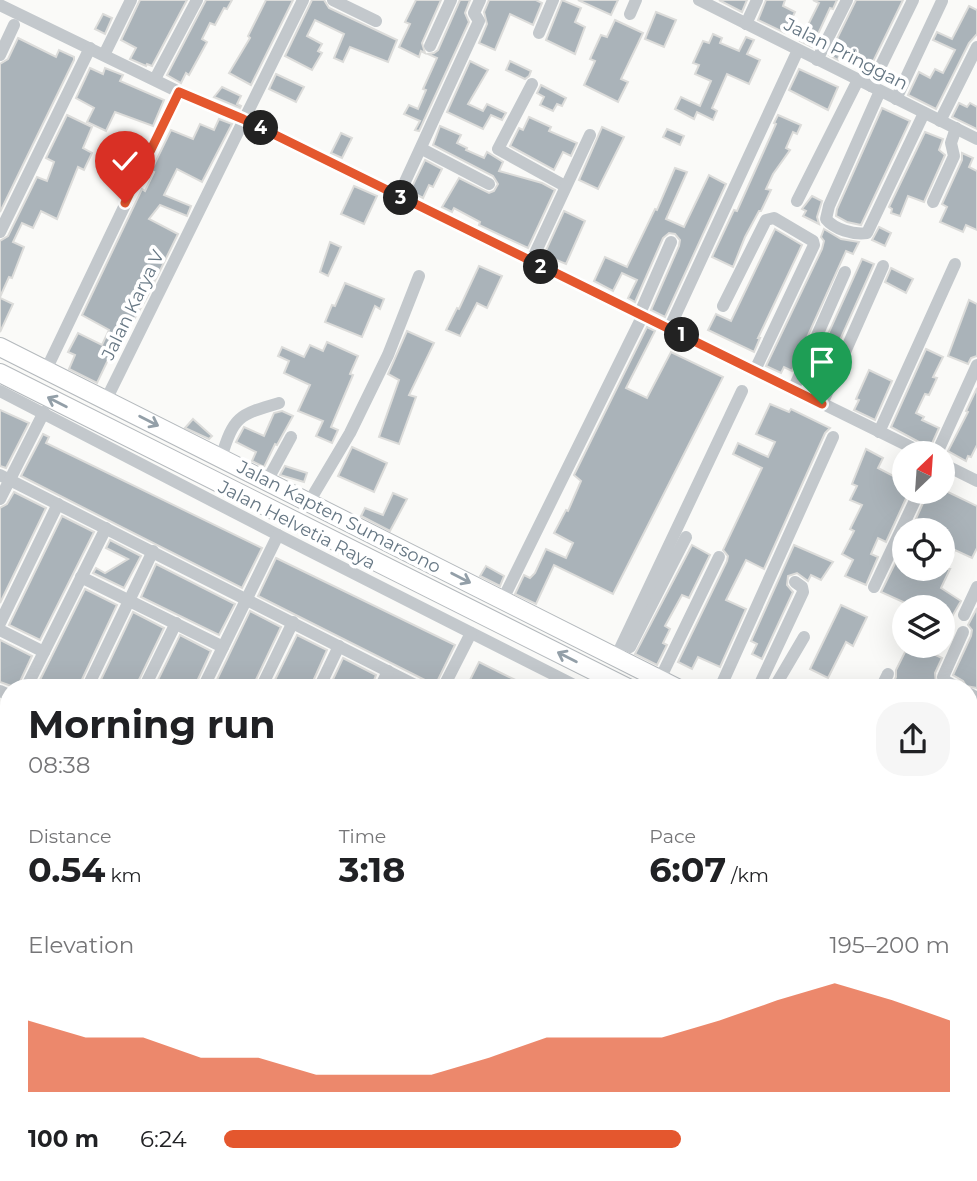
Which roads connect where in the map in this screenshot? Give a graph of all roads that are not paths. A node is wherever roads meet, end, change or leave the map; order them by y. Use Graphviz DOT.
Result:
graph roads {
  1 [pos="131,0"];
  2 [pos="197,0"];
  3 [pos="303,0"];
  4 [pos="333,0"];
  5 [pos="451,0"];
  6 [pos="480,0"];
  7 [pos="553,0"];
  8 [pos="636,0"];
  9 [pos="699,0"];
  10 [pos="757,0"];
  11 [pos="847,0"];
  12 [pos="913,0"];
  13 [pos="942,1"];
  14 [pos="0,5"];
  15 [pos="629,14"];
  16 [pos="376,21"];
  17 [pos="746,24"];
  18 [pos="14,25"];
  19 [pos="538,33"];
  20 [pos="430,46"];
  21 [pos="977,47"];
  22 [pos="90,48"];
  23 [pos="798,50"];
  24 [pos="0,55"];
  25 [pos="104,55"];
  26 [pos="817,60"];
  27 [pos="155,79"];
  28 [pos="858,80"];
  29 [pos="532,84"];
  30 [pos="875,89"];
  31 [pos="179,92"];
  32 [pos="896,99"];
  33 [pos="924,113"];
  34 [pos="243,119"];
  35 [pos="940,121"];
  36 [pos="956,128"];
  37 [pos="590,135"];
  38 [pos="977,139"];
  39 [pos="422,149"];
  40 [pos="489,184"];
  41 [pos="565,186"];
  42 [pos="398,197"];
  43 [pos="797,201"];
  44 [pos="933,202"];
  45 [pos="0,232"];
  46 [pos="671,242"];
  47 [pos="531,262"];
  48 [pos="955,264"];
  49 [pos="883,266"];
  50 [pos="845,272"];
  51 [pos="419,276"];
  52 [pos="723,306"];
  53 [pos="641,314"];
  54 [pos="669,328"];
  55 [pos="0,347"];
  56 [pos="977,365"];
  57 [pos="46,370"];
  58 [pos="755,370"];
  59 [pos="0,373"];
  60 [pos="793,390"];
  61 [pos="0,391"];
  62 [pos="742,391"];
  63 [pos="106,400"];
  64 [pos="279,403"];
  65 [pos="822,404"];
  66 [pos="44,412"];
  67 [pos="879,432"];
  68 [pos="291,437"];
  69 [pos="833,437"];
  70 [pos="898,441"];
  71 [pos="942,441"];
  72 [pos="221,458"];
  73 [pos="956,470"];
  74 [pos="5,477"];
  75 [pos="267,481"];
  76 [pos="977,481"];
  77 [pos="0,499"];
  78 [pos="309,502"];
  79 [pos="58,504"];
  80 [pos="913,504"];
  81 [pos="106,528"];
  82 [pos="278,535"];
  83 [pos="685,537"];
  84 [pos="401,548"];
  85 [pos="153,551"];
  86 [pos="719,557"];
  87 [pos="391,569"];
  88 [pos="81,577"];
  89 [pos="795,582"];
  90 [pos="874,587"];
  91 [pos="977,587"];
  92 [pos="505,595"];
  93 [pos="247,599"];
  94 [pos="129,601"];
  95 [pos="964,615"];
  96 [pos="293,622"];
  97 [pos="0,623"];
  98 [pos="176,624"];
  99 [pos="0,630"];
  100 [pos="963,632"];
  101 [pos="471,633"];
  102 [pos="804,637"];
  103 [pos="339,646"];
  104 [pos="223,647"];
  105 [pos="44,652"];
  106 [pos="620,659"];
  107 [pos="388,671"];
  108 [pos="888,674"];
  109 [pos="30,679"];
  110 [pos="91,679"];
  111 [pos="148,679"];
  112 [pos="207,679"];
  113 [pos="265,679"];
  114 [pos="323,679"];
  115 [pos="384,679"];
  116 [pos="404,679"];
  117 [pos="448,679"];
  118 [pos="562,679"];
  119 [pos="610,679"];
  120 [pos="660,679"];
  121 [pos="724,679"];
  122 [pos="762,679"];
  123 [pos="779,679"];
  124 [pos="886,679"];
  125 [pos="944,679"];
  1 -- 25 [label="street"];
  2 -- 27 [label="street"];
  3 -- 34 [label="street, Jalan Karya V"];
  4 -- 16 [label="street"];
  5 -- 20 [label="street"];
  6 -- 39 [label="street"];
  7 -- 19 [label="street"];
  8 -- 15 [label="street"];
  9 -- 17 [label="street, Jalan Pringgan"];
  10 -- 17 [label="street"];
  11 -- 26 [label="street"];
  12 -- 30 [label="street"];
  13 -- 32 [label="street"];
  14 -- 22 [label="street"];
  17 -- 23 [label="street, Jalan Pringgan"];
  18 -- 24 [label="street"];
  21 -- 35 [label="street"];
  22 -- 25 [label="street"];
  22 -- 45 [label="street"];
  23 -- 26 [label="street, Jalan Pringgan"];
  23 -- 54 [label="street"];
  25 -- 27 [label="street"];
  26 -- 28 [label="street, Jalan Pringgan"];
  27 -- 31 [label="street"];
  28 -- 30 [label="street, Jalan Pringgan"];
  28 -- 43 [label="street"];
  29 -- 41 [label="street"];
  30 -- 32 [label="street, Jalan Pringgan"];
  30 -- 33 [label="street"];
  31 -- 34 [label="street"];
  31 -- 57 [label="street"];
  32 -- 33 [label="street, Jalan Pringgan"];
  33 -- 35 [label="street, Jalan Pringgan"];
  34 -- 42 [label="street"];
  34 -- 63 [label="street, Jalan Karya V"];
  35 -- 36 [label="street, Jalan Pringgan"];
  36 -- 38 [label="street, Jalan Pringgan"];
  36 -- 44 [label="street"];
  37 -- 41 [label="street"];
  39 -- 40 [label="street"];
  39 -- 42 [label="street"];
  41 -- 47 [label="street"];
  42 -- 47 [label="street"];
  46 -- 53 [label="street"];
  47 -- 53 [label="street"];
  48 -- 67 [label="street"];
  49 -- 65 [label="street"];
  50 -- 60 [label="street"];
  51 -- 78 [label="street"];
  52 -- 58 [label="street"];
  53 -- 54 [label="street"];
  53 -- 92 [label="street"];
  54 -- 58 [label="street"];
  55 -- 57 [label="highway, Jalan Kapten Sumarsono"];
  56 -- 71 [label="street"];
  57 -- 63 [label="highway, Jalan Kapten Sumarsono"];
  58 -- 60 [label="street"];
  87 -- 59 [label="highway, Jalan Kapten Sumarsono, one-way"];
  60 -- 65 [label="street"];
  61 -- 66 [label="street, Jalan Helvetia Raya"];
  62 -- 106 [label="street"];
  63 -- 72 [label="highway, Jalan Kapten Sumarsono, one-way"];
  64 -- 72 [label="street"];
  65 -- 67 [label="street"];
  66 -- 74 [label="street"];
  66 -- 82 [label="street, Jalan Helvetia Raya"];
  67 -- 70 [label="street"];
  68 -- 75 [label="street"];
  69 -- 121 [label="street"];
  72 -- 75 [label="highway, Jalan Kapten Sumarsono"];
  73 -- 76 [label="street"];
  74 -- 77 [label="street"];
  74 -- 79 [label="street"];
  75 -- 78 [label="highway, Jalan Kapten Sumarsono"];
  78 -- 84 [label="highway, Jalan Kapten Sumarsono"];
  79 -- 81 [label="street"];
  79 -- 97 [label="street"];
  80 -- 90 [label="street"];
  81 -- 85 [label="street"];
  81 -- 88 [label="street"];
  82 -- 93 [label="street"];
  82 -- 101 [label="street, Jalan Helvetia Raya"];
  83 -- 106 [label="street"];
  84 -- 87 [label="highway"];
  84 -- 92 [label="highway, Jalan Kapten Sumarsono, one-way"];
  85 -- 93 [label="street"];
  85 -- 94 [label="street"];
  86 -- 120 [label="street"];
  119 -- 87 [label="highway, Jalan Kapten Sumarsono, one-way"];
  88 -- 94 [label="street"];
  88 -- 105 [label="street"];
  89 -- 122 [label="street"];
  91 -- 95 [label="street"];
  92 -- 106 [label="highway, Jalan Kapten Sumarsono"];
  93 -- 96 [label="street"];
  93 -- 104 [label="street"];
  94 -- 98 [label="street"];
  94 -- 110 [label="street"];
  96 -- 103 [label="street"];
  96 -- 113 [label="street"];
  98 -- 104 [label="street"];
  98 -- 111 [label="street"];
  99 -- 105 [label="street"];
  100 -- 125 [label="street"];
  101 -- 117 [label="street"];
  101 -- 118 [label="street, Jalan Helvetia Raya"];
  102 -- 123 [label="street"];
  103 -- 107 [label="street"];
  103 -- 114 [label="street"];
  104 -- 112 [label="street"];
  105 -- 109 [label="street"];
  106 -- 120 [label="highway, Jalan Kapten Sumarsono"];
  107 -- 115 [label="street"];
  107 -- 116 [label="street"];
  108 -- 124 [label="street"];
}
